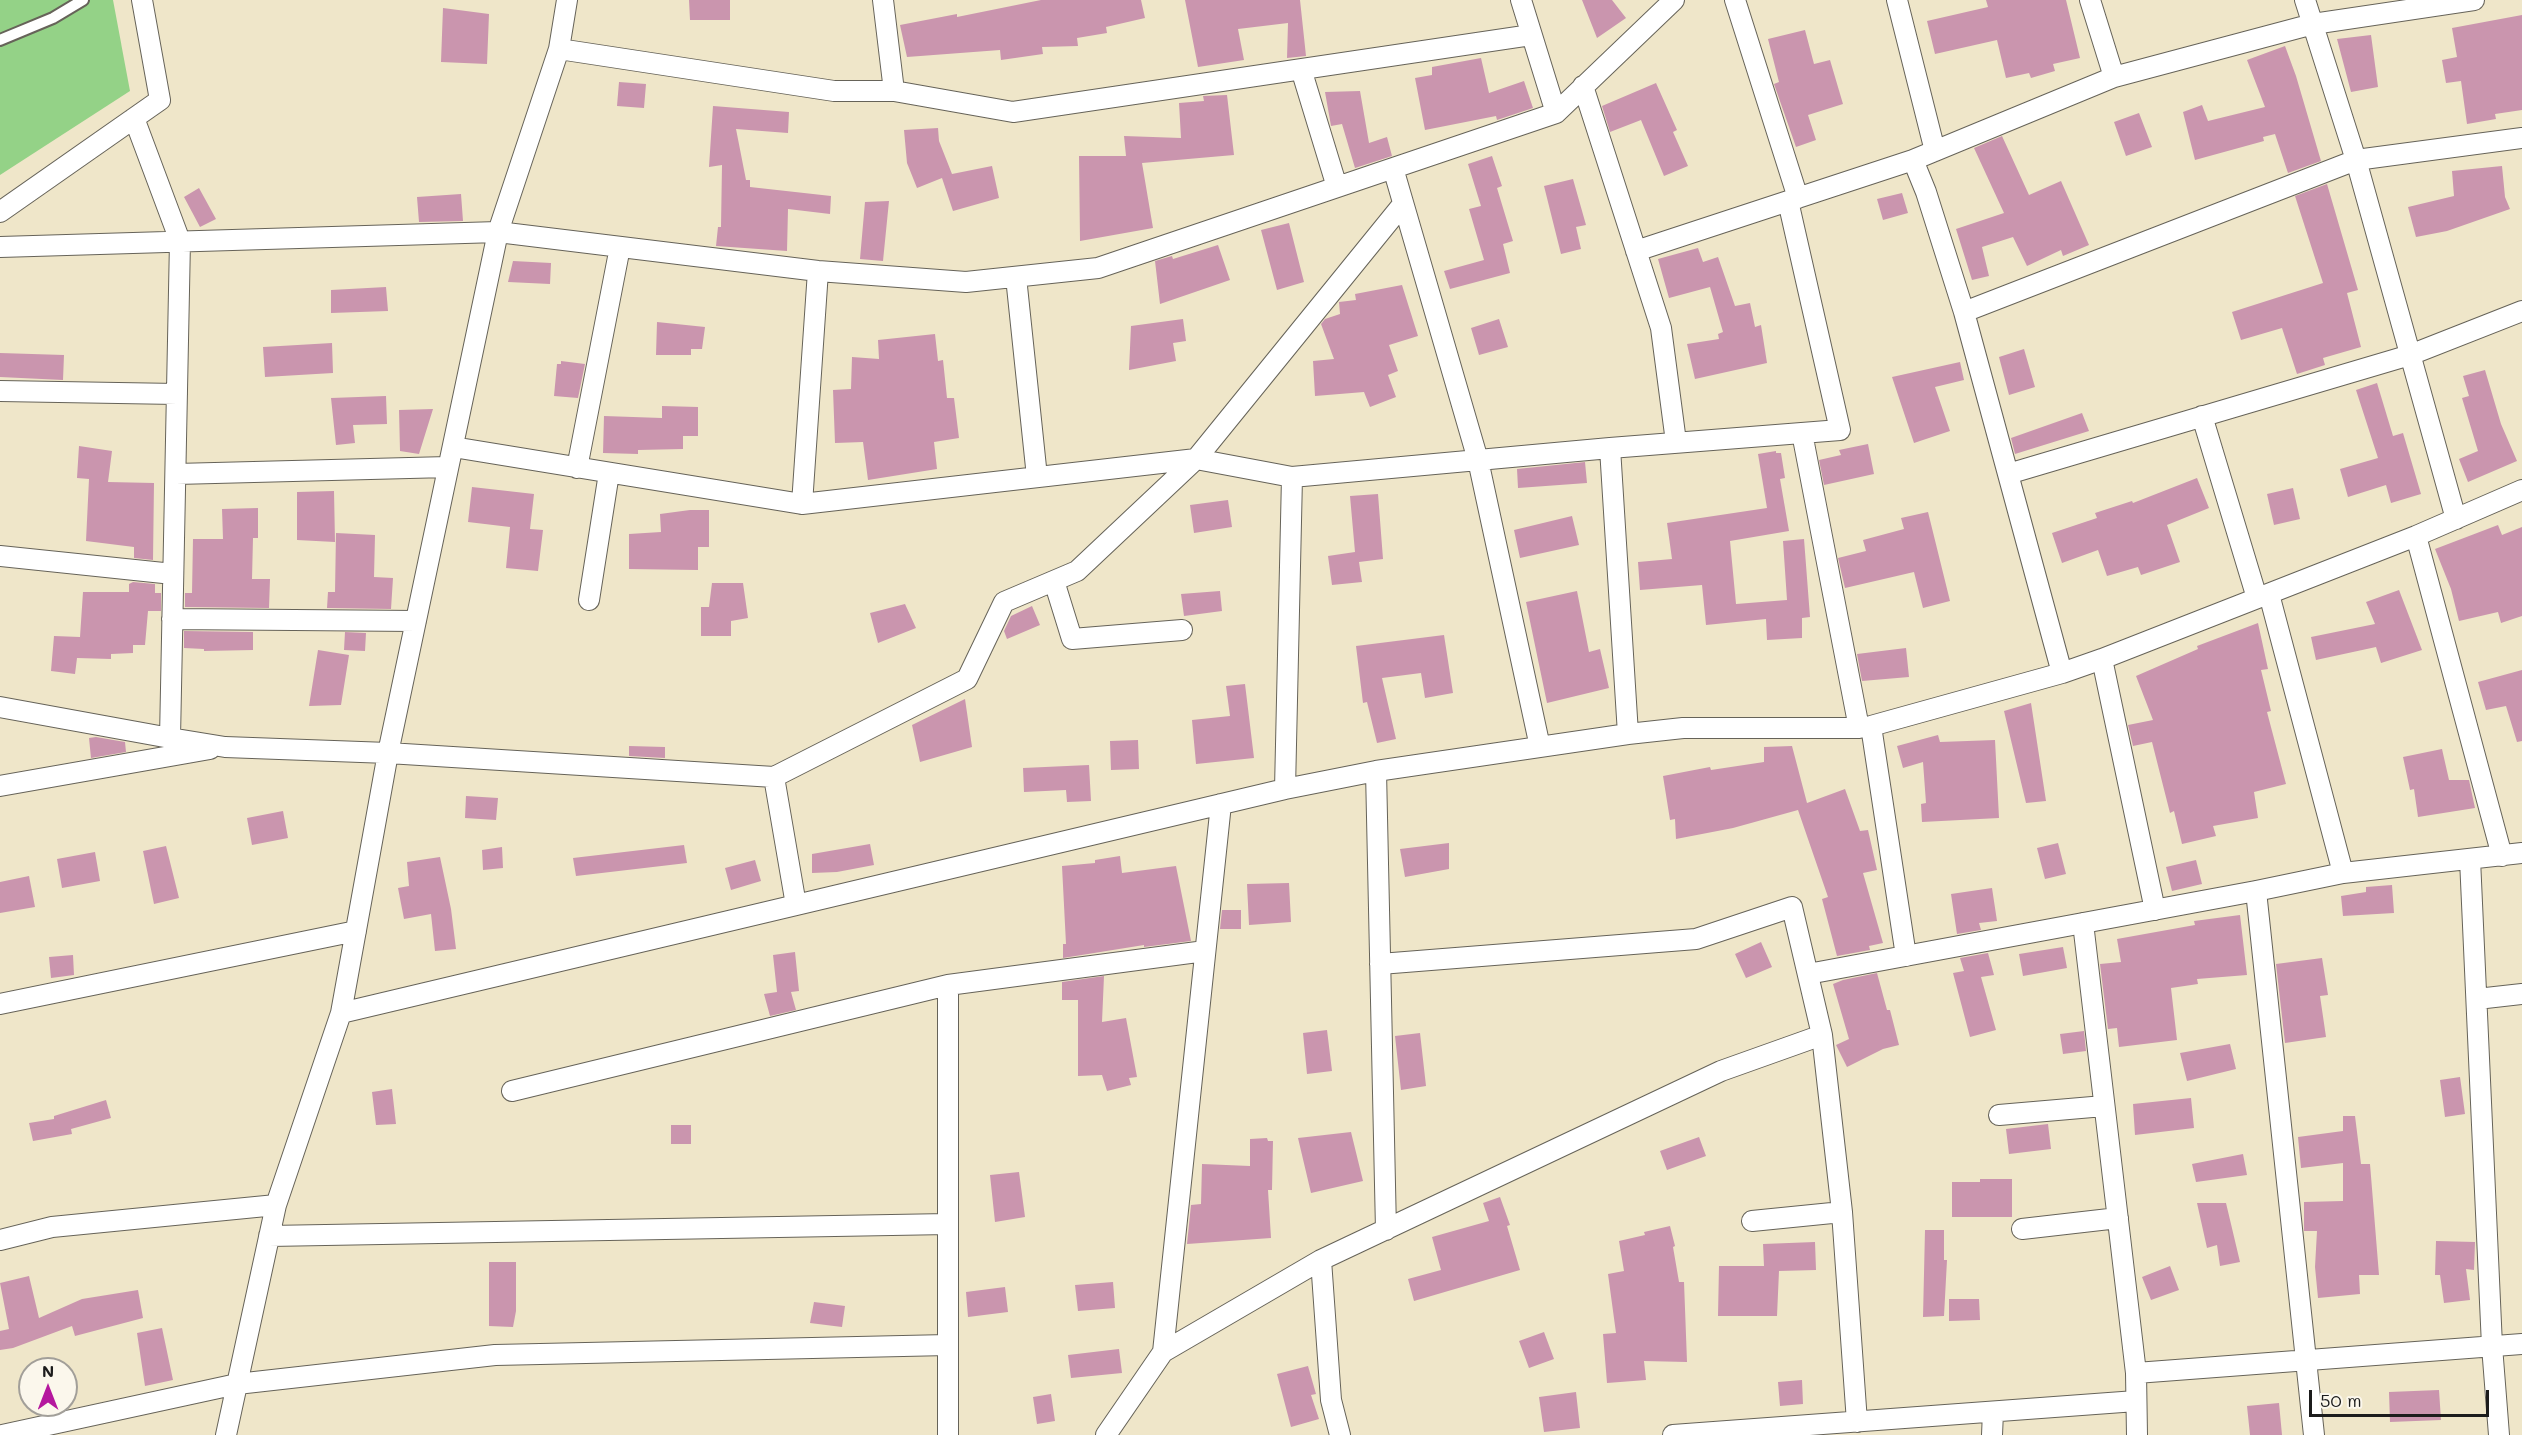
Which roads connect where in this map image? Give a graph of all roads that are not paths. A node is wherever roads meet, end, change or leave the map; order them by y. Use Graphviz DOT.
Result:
graph roads {
  1 [pos="83,0"];
  2 [pos="142,0"];
  3 [pos="567,0"];
  4 [pos="883,0"];
  5 [pos="1521,0"];
  6 [pos="1674,0"];
  7 [pos="1735,0"];
  8 [pos="1898,0"];
  9 [pos="2090,0"];
  10 [pos="2305,0"];
  11 [pos="2474,0"];
  12 [pos="2313,24"];
  13 [pos="1532,35"];
  14 [pos="0,40"];
  15 [pos="559,49"];
  16 [pos="1301,69"];
  17 [pos="2114,77"];
  18 [pos="1583,86"];
  19 [pos="894,91"];
  20 [pos="1556,112"];
  21 [pos="134,118"];
  22 [pos="2522,138"];
  23 [pos="1935,151"];
  24 [pos="1913,160"];
  25 [pos="2356,160"];
  26 [pos="1393,168"];
  27 [pos="1337,187"];
  28 [pos="1793,199"];
  29 [pos="1403,204"];
  30 [pos="0,212"];
  31 [pos="498,232"];
  32 [pos="180,241"];
  33 [pos="0,247"];
  34 [pos="620,247"];
  35 [pos="1636,250"];
  36 [pos="818,271"];
  37 [pos="1016,277"];
  38 [pos="2522,311"];
  39 [pos="1964,312"];
  40 [pos="2410,356"];
  41 [pos="0,391"];
  42 [pos="177,394"];
  43 [pos="2202,416"];
  44 [pos="1802,433"];
  45 [pos="1676,442"];
  46 [pos="453,447"];
  47 [pos="1610,448"];
  48 [pos="1196,459"];
  49 [pos="1478,460"];
  50 [pos="448,467"];
  51 [pos="577,468"];
  52 [pos="609,473"];
  53 [pos="176,474"];
  54 [pos="2008,474"];
  55 [pos="1037,477"];
  56 [pos="1292,477"];
  57 [pos="2522,490"];
  58 [pos="802,504"];
  59 [pos="2456,519"];
  60 [pos="2415,536"];
  61 [pos="0,556"];
  62 [pos="173,574"];
  63 [pos="1054,581"];
  64 [pos="2263,596"];
  65 [pos="589,600"];
  66 [pos="172,620"];
  67 [pos="416,621"];
  68 [pos="1182,630"];
  69 [pos="2102,659"];
  70 [pos="2062,672"];
  71 [pos="0,707"];
  72 [pos="1865,727"];
  73 [pos="1628,734"];
  74 [pos="170,738"];
  75 [pos="225,747"];
  76 [pos="1540,747"];
  77 [pos="388,753"];
  78 [pos="1376,771"];
  79 [pos="774,777"];
  80 [pos="0,786"];
  81 [pos="1285,789"];
  82 [pos="1221,804"];
  83 [pos="2522,853"];
  84 [pos="2502,856"];
  85 [pos="2470,859"];
  86 [pos="2343,873"];
  87 [pos="2256,891"];
  88 [pos="796,905"];
  89 [pos="2155,910"];
  90 [pos="2083,923"];
  91 [pos="356,931"];
  92 [pos="1205,951"];
  93 [pos="1906,956"];
  94 [pos="1380,964"];
  95 [pos="1808,974"];
  96 [pos="948,985"];
  97 [pos="2522,994"];
  98 [pos="2477,999"];
  99 [pos="0,1004"];
  100 [pos="341,1013"];
  101 [pos="1822,1035"];
  102 [pos="512,1091"];
  103 [pos="2104,1106"];
  104 [pos="1999,1115"];
  105 [pos="276,1205"];
  106 [pos="1842,1212"];
  107 [pos="2118,1218"];
  108 [pos="1752,1221"];
  109 [pos="948,1224"];
  110 [pos="2022,1229"];
  111 [pos="1386,1230"];
  112 [pos="269,1236"];
  113 [pos="0,1240"];
  114 [pos="1321,1260"];
  115 [pos="2522,1344"];
  116 [pos="948,1345"];
  117 [pos="2492,1346"];
  118 [pos="1163,1352"];
  119 [pos="2306,1360"];
  120 [pos="2136,1373"];
  121 [pos="237,1384"];
  122 [pos="2136,1401"];
  123 [pos="1993,1412"];
  124 [pos="1857,1422"];
  125 [pos="1748,1432"];
  126 [pos="2,1435"];
  127 [pos="226,1435"];
  128 [pos="948,1435"];
  129 [pos="1106,1435"];
  130 [pos="1340,1435"];
  131 [pos="1673,1435"];
  132 [pos="1992,1435"];
  133 [pos="2137,1435"];
  134 [pos="2314,1435"];
  135 [pos="2499,1435"];
  1 -- 14 [label="lane"];
  2 -- 21 [label="street"];
  3 -- 15 [label="street"];
  4 -- 19 [label="street"];
  5 -- 13 [label="street"];
  6 -- 18 [label="street"];
  7 -- 28 [label="street"];
  8 -- 23 [label="street"];
  9 -- 17 [label="street"];
  10 -- 12 [label="street"];
  11 -- 12 [label="street"];
  12 -- 17 [label="street"];
  12 -- 25 [label="street"];
  13 -- 16 [label="street"];
  13 -- 20 [label="street"];
  15 -- 19 [label="street"];
  15 -- 31 [label="street"];
  16 -- 19 [label="street"];
  16 -- 27 [label="street"];
  17 -- 23 [label="street"];
  18 -- 20 [label="street"];
  18 -- 35 [label="street"];
  20 -- 26 [label="street"];
  21 -- 30 [label="street"];
  21 -- 32 [label="street"];
  22 -- 25 [label="street"];
  23 -- 24 [label="street"];
  24 -- 28 [label="street"];
  24 -- 39 [label="street"];
  25 -- 39 [label="street"];
  25 -- 40 [label="street"];
  26 -- 27 [label="street"];
  26 -- 29 [label="street"];
  27 -- 37 [label="street"];
  28 -- 35 [label="street"];
  28 -- 44 [label="street"];
  29 -- 48 [label="street"];
  29 -- 49 [label="street"];
  31 -- 32 [label="street"];
  31 -- 34 [label="street"];
  31 -- 46 [label="street"];
  32 -- 33 [label="street"];
  32 -- 42 [label="street"];
  34 -- 36 [label="street"];
  34 -- 51 [label="street"];
  35 -- 45 [label="street"];
  36 -- 37 [label="street"];
  36 -- 58 [label="street"];
  37 -- 55 [label="street"];
  38 -- 40 [label="street"];
  39 -- 54 [label="street"];
  40 -- 43 [label="street"];
  40 -- 59 [label="street"];
  41 -- 42 [label="street"];
  42 -- 53 [label="street"];
  43 -- 54 [label="street"];
  43 -- 64 [label="street"];
  44 -- 45 [label="street"];
  44 -- 72 [label="street"];
  45 -- 47 [label="street"];
  46 -- 50 [label="street"];
  46 -- 51 [label="street"];
  47 -- 49 [label="street"];
  47 -- 73 [label="street"];
  48 -- 55 [label="street"];
  48 -- 56 [label="street"];
  48 -- 63 [label="street"];
  49 -- 56 [label="street"];
  49 -- 76 [label="street"];
  50 -- 53 [label="street"];
  50 -- 67 [label="street"];
  51 -- 52 [label="street"];
  52 -- 58 [label="street"];
  52 -- 65 [label="street"];
  53 -- 62 [label="street"];
  54 -- 70 [label="street"];
  55 -- 58 [label="street"];
  56 -- 81 [label="street"];
  57 -- 59 [label="street"];
  59 -- 60 [label="street"];
  60 -- 64 [label="street"];
  60 -- 84 [label="street"];
  61 -- 62 [label="street"];
  62 -- 66 [label="street"];
  63 -- 68 [label="street"];
  63 -- 79 [label="street"];
  64 -- 69 [label="street"];
  64 -- 86 [label="street"];
  66 -- 67 [label="street"];
  66 -- 74 [label="street"];
  67 -- 77 [label="street"];
  69 -- 70 [label="street"];
  69 -- 89 [label="street"];
  70 -- 72 [label="street"];
  71 -- 74 [label="street"];
  72 -- 73 [label="street"];
  72 -- 93 [label="street"];
  73 -- 76 [label="street"];
  74 -- 75 [label="street"];
  75 -- 77 [label="street"];
  75 -- 80 [label="street"];
  76 -- 78 [label="street"];
  77 -- 79 [label="street"];
  77 -- 91 [label="street"];
  78 -- 81 [label="street"];
  78 -- 94 [label="street"];
  79 -- 88 [label="street"];
  81 -- 82 [label="street"];
  82 -- 88 [label="street"];
  82 -- 92 [label="street"];
  83 -- 84 [label="street"];
  84 -- 85 [label="street"];
  85 -- 86 [label="street"];
  85 -- 98 [label="street"];
  86 -- 87 [label="street"];
  87 -- 89 [label="street"];
  87 -- 119 [label="street"];
  88 -- 100 [label="street"];
  89 -- 90 [label="street"];
  90 -- 93 [label="street"];
  90 -- 103 [label="street"];
  91 -- 99 [label="street"];
  91 -- 100 [label="street"];
  92 -- 96 [label="street"];
  92 -- 118 [label="street"];
  93 -- 95 [label="street"];
  94 -- 95 [label="street"];
  94 -- 111 [label="street"];
  95 -- 101 [label="street"];
  96 -- 102 [label="street"];
  96 -- 109 [label="street"];
  97 -- 98 [label="street"];
  98 -- 117 [label="street"];
  100 -- 105 [label="street"];
  101 -- 106 [label="street"];
  101 -- 111 [label="street"];
  103 -- 104 [label="street"];
  103 -- 107 [label="street"];
  105 -- 112 [label="street"];
  105 -- 113 [label="street"];
  106 -- 108 [label="street"];
  106 -- 124 [label="street"];
  107 -- 110 [label="street"];
  107 -- 120 [label="street"];
  109 -- 112 [label="street"];
  109 -- 116 [label="street"];
  111 -- 114 [label="street"];
  112 -- 121 [label="street"];
  114 -- 118 [label="street"];
  114 -- 130 [label="street"];
  115 -- 117 [label="street"];
  116 -- 121 [label="street"];
  116 -- 128 [label="street"];
  117 -- 119 [label="street"];
  117 -- 135 [label="street"];
  118 -- 129 [label="street"];
  119 -- 120 [label="street"];
  119 -- 134 [label="street"];
  120 -- 122 [label="street"];
  121 -- 126 [label="street"];
  121 -- 127 [label="street"];
  122 -- 123 [label="street"];
  122 -- 133 [label="street"];
  123 -- 124 [label="street"];
  123 -- 132 [label="street"];
  124 -- 125 [label="street"];
  125 -- 131 [label="street"];
}
